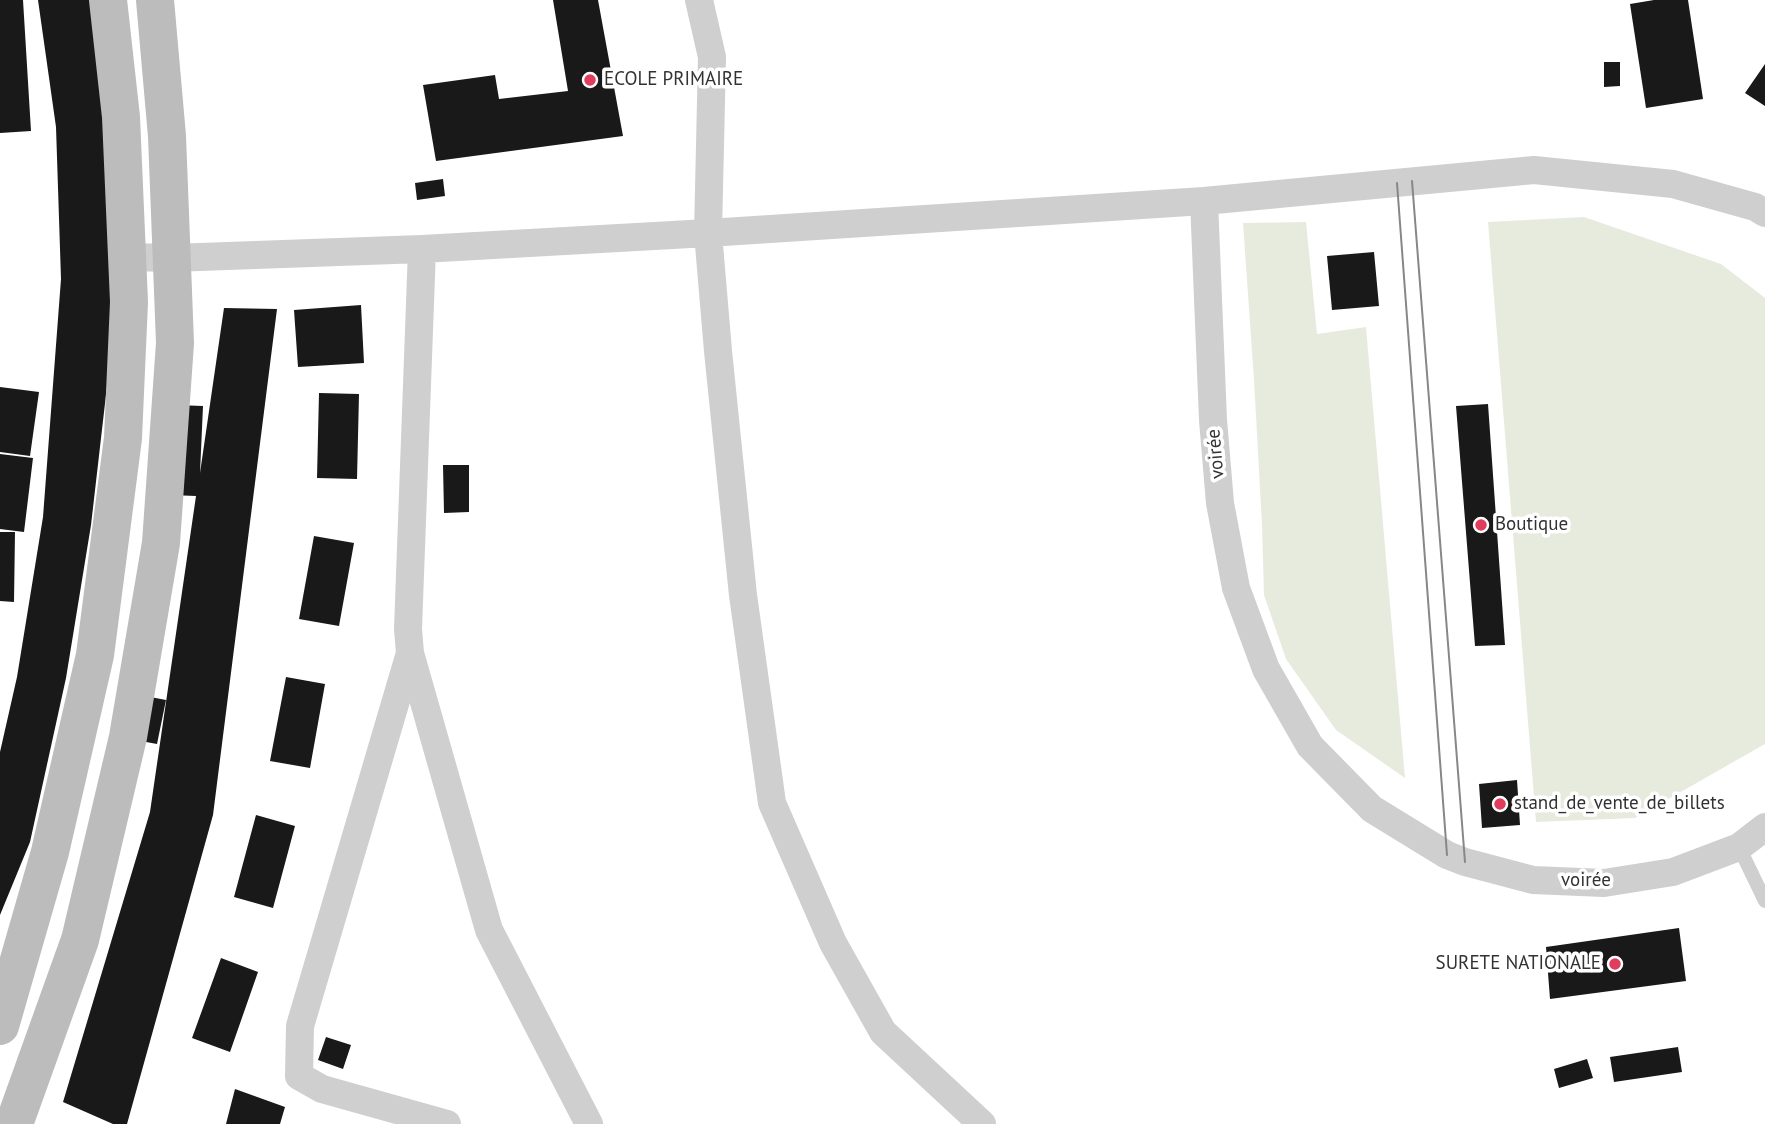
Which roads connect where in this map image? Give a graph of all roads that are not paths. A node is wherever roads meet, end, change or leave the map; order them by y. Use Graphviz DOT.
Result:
graph roads {
  1 [pos="108,0"];
  2 [pos="155,0"];
  3 [pos="699,0"];
  4 [pos="1204,201"];
  5 [pos="1765,213"];
  6 [pos="708,233"];
  7 [pos="422,249"];
  8 [pos="127,257"];
  9 [pos="172,258"];
  10 [pos="410,653"];
  11 [pos="1765,827"];
  12 [pos="1739,847"];
  13 [pos="1765,901"];
  14 [pos="0,1026"];
  15 [pos="14,1124"];
  16 [pos="447,1124"];
  17 [pos="589,1124"];
  18 [pos="982,1124"];
  1 -- 8 [label="main road"];
  2 -- 9 [label="main road"];
  3 -- 6 [label="street"];
  4 -- 5 [label="street"];
  4 -- 6 [label="street"];
  4 -- 12 [label="street, voirée"];
  6 -- 7 [label="street"];
  6 -- 18 [label="street"];
  7 -- 9 [label="street"];
  7 -- 10 [label="street"];
  8 -- 9 [label="street"];
  8 -- 14 [label="main road"];
  9 -- 15 [label="main road"];
  10 -- 16 [label="street"];
  10 -- 17 [label="street"];
  11 -- 12 [label="street, voirée"];
  12 -- 13 [label="lane"];
}
